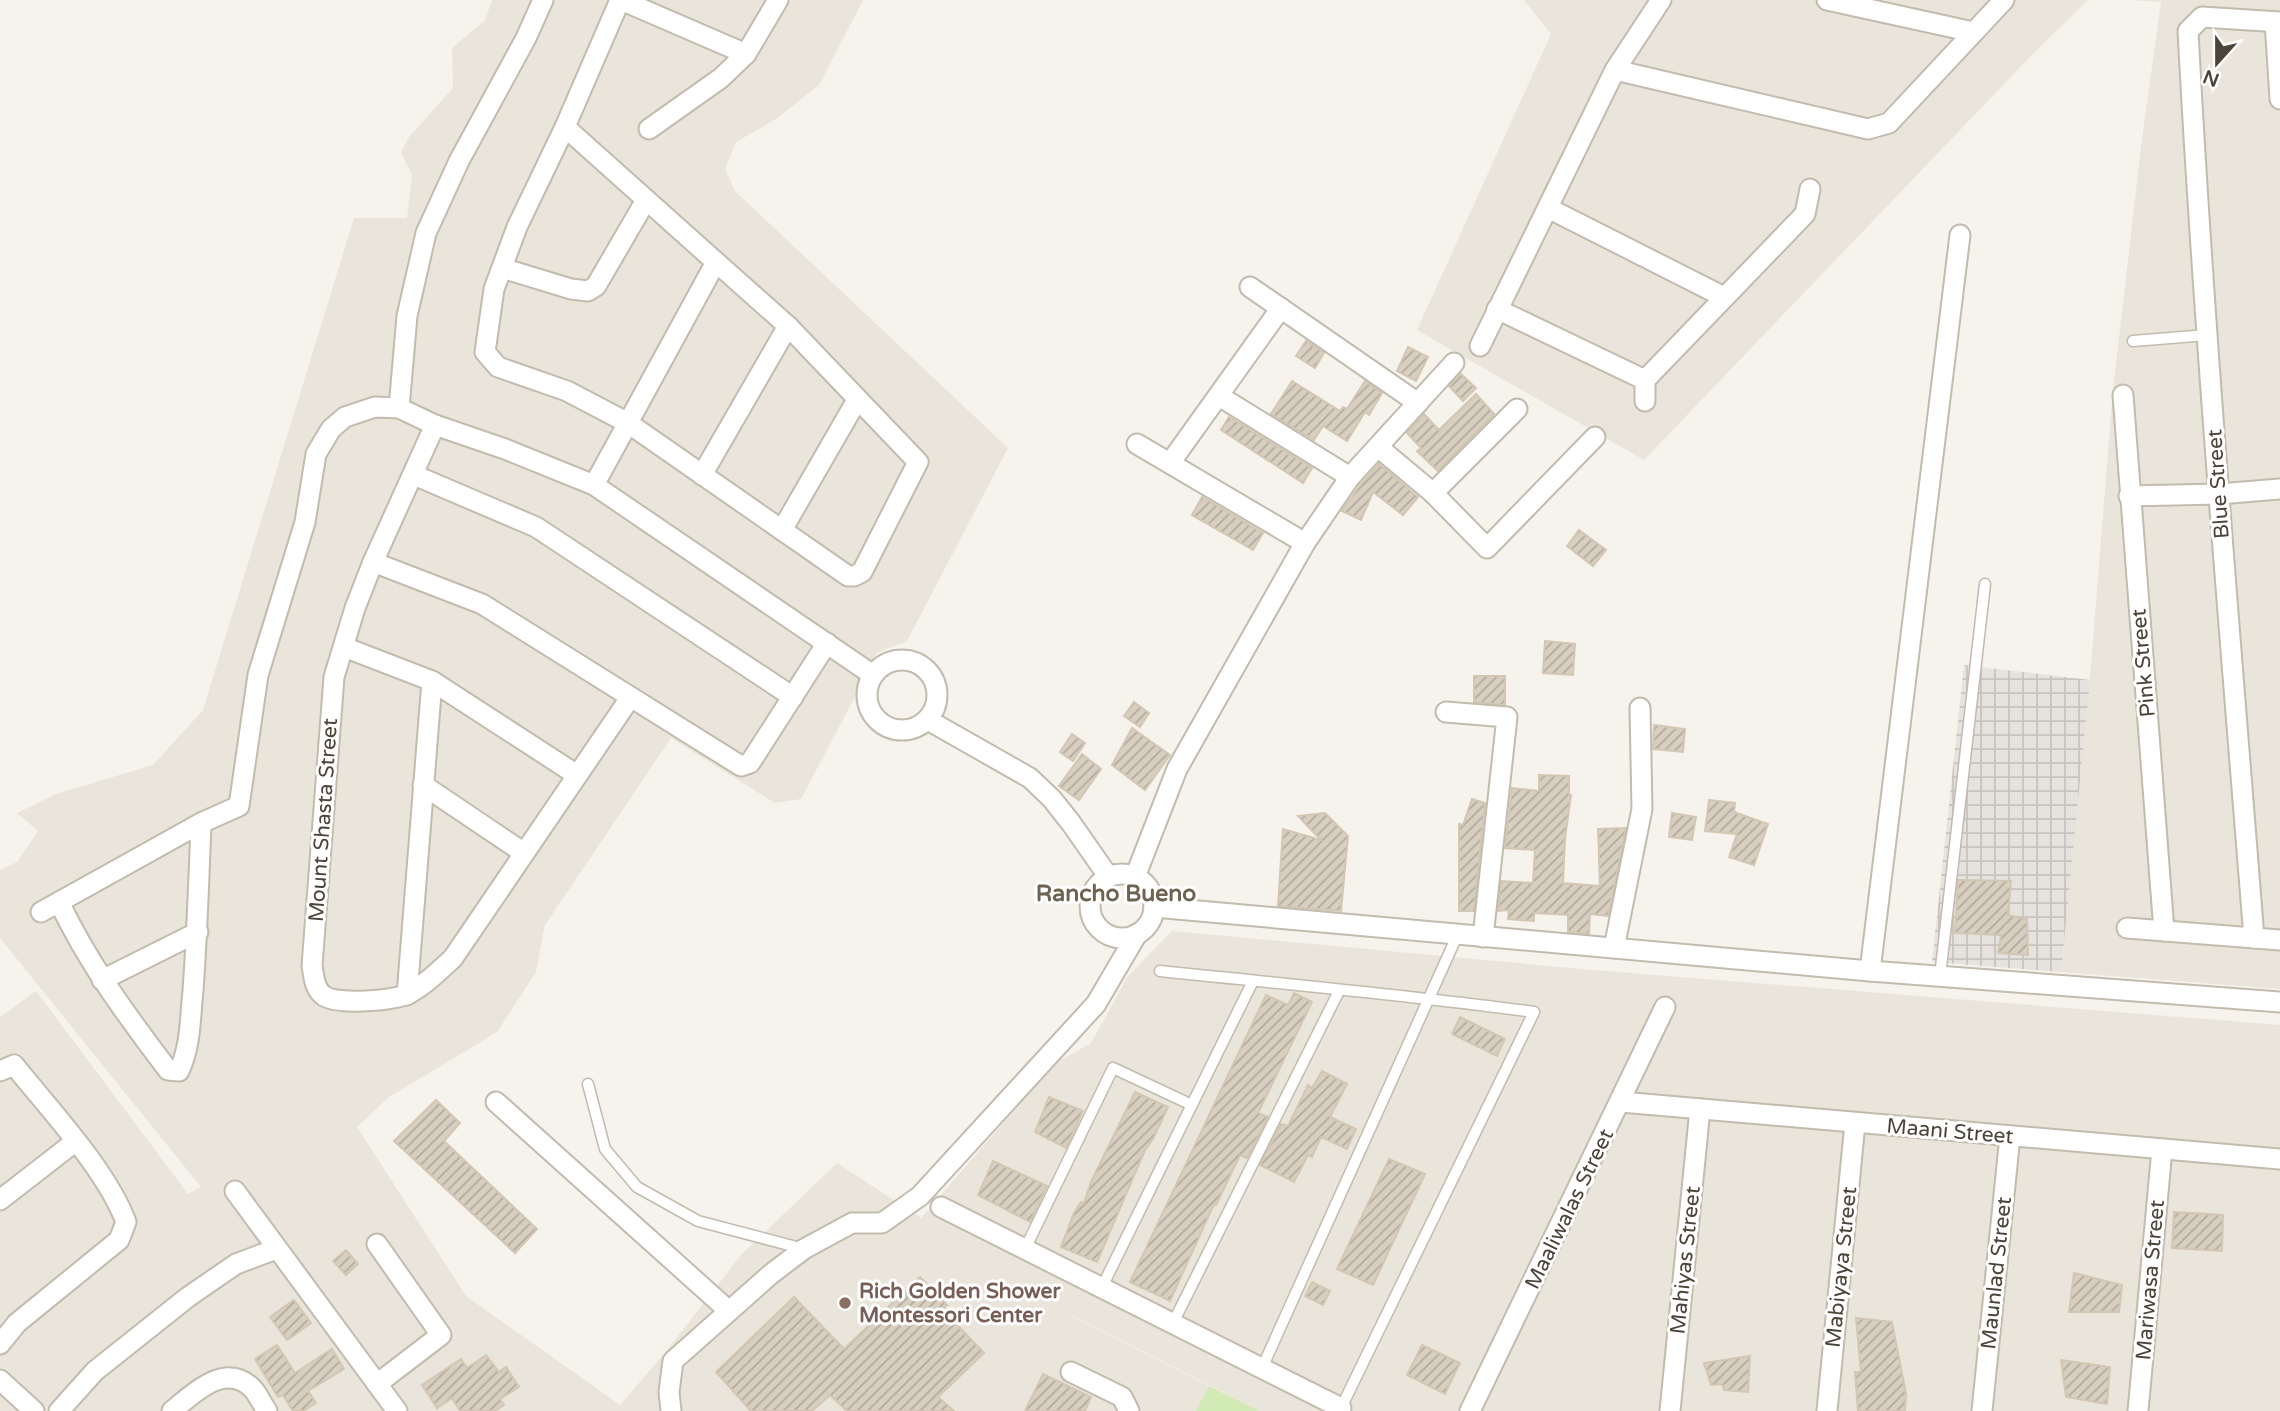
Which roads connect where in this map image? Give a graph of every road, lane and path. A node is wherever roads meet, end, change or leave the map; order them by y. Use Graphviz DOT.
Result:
graph roads {
  1 [pos="544,0"];
  2 [pos="621,0"];
  3 [pos="778,0"];
  4 [pos="1661,0"];
  5 [pos="1827,0"];
  6 [pos="2004,0"];
  7 [pos="2277,22"];
  8 [pos="1973,32"];
  9 [pos="746,54"];
  10 [pos="1615,70"];
  11 [pos="2280,99"];
  12 [pos="565,127"];
  13 [pos="649,129"];
  14 [pos="1810,189"];
  15 [pos="646,200"];
  16 [pos="1548,208"];
  17 [pos="1961,235"];
  18 [pos="716,262"];
  19 [pos="502,268"];
  20 [pos="1250,286"];
  21 [pos="1724,297"];
  22 [pos="1281,307"];
  23 [pos="1497,309"];
  24 [pos="788,326"];
  25 [pos="2207,335"];
  26 [pos="2133,341"];
  27 [pos="1480,346"];
  28 [pos="1454,363"];
  29 [pos="1645,380"];
  30 [pos="2123,395"];
  31 [pos="1219,396"];
  32 [pos="857,400"];
  33 [pos="1645,401"];
  34 [pos="1418,403"];
  35 [pos="400,408"];
  36 [pos="1517,409"];
  37 [pos="628,424"];
  38 [pos="435,425"];
  39 [pos="1595,437"];
  40 [pos="1137,444"];
  41 [pos="1378,447"];
  42 [pos="1170,463"];
  43 [pos="414,475"];
  44 [pos="702,475"];
  45 [pos="1350,477"];
  46 [pos="594,485"];
  47 [pos="2280,489"];
  48 [pos="1433,492"];
  49 [pos="2219,494"];
  50 [pos="2129,496"];
  51 [pos="782,530"];
  52 [pos="1305,543"];
  53 [pos="373,562"];
  54 [pos="1985,583"];
  55 [pos="827,643"];
  56 [pos="344,647"];
  57 [pos="873,675"];
  58 [pos="432,681"];
  59 [pos="793,697"];
  60 [pos="630,698"];
  61 [pos="1640,708"];
  62 [pos="1446,712"];
  63 [pos="928,720"];
  64 [pos="577,775"];
  65 [pos="423,785"];
  66 [pos="201,823"];
  67 [pos="524,853"];
  68 [pos="1108,876"];
  69 [pos="1135,877"];
  70 [pos="59,902"];
  71 [pos="1154,907"];
  72 [pos="41,912"];
  73 [pos="2127,928"];
  74 [pos="2164,931"];
  75 [pos="198,932"];
  76 [pos="1137,934"];
  77 [pos="1457,936"];
  78 [pos="1483,937"];
  79 [pos="2254,938"];
  80 [pos="2280,940"];
  81 [pos="1614,948"];
  82 [pos="1160,971"];
  83 [pos="1870,971"];
  84 [pos="1940,975"];
  85 [pos="102,980"];
  86 [pos="1253,981"];
  87 [pos="1339,991"];
  88 [pos="407,995"];
  89 [pos="1429,998"];
  90 [pos="2280,1002"];
  91 [pos="1665,1007"];
  92 [pos="0,1071"];
  93 [pos="588,1084"];
  94 [pos="496,1102"];
  95 [pos="1621,1102"];
  96 [pos="1192,1105"];
  97 [pos="1700,1109"];
  98 [pos="1855,1123"];
  99 [pos="2010,1136"];
  100 [pos="75,1141"];
  101 [pos="2162,1149"];
  102 [pos="2280,1159"];
  103 [pos="235,1191"];
  104 [pos="0,1200"];
  105 [pos="941,1207"];
  106 [pos="377,1244"];
  107 [pos="276,1249"];
  108 [pos="804,1249"];
  109 [pos="1025,1249"];
  110 [pos="1102,1287"];
  111 [pos="729,1311"];
  112 [pos="1173,1323"];
  113 [pos="0,1344"];
  114 [pos="1262,1368"];
  115 [pos="1071,1372"];
  116 [pos="0,1380"];
  117 [pos="377,1384"];
  118 [pos="1341,1408"];
  119 [pos="34,1411"];
  120 [pos="59,1411"];
  121 [pos="172,1411"];
  122 [pos="267,1411"];
  123 [pos="397,1411"];
  124 [pos="671,1411"];
  125 [pos="1129,1411"];
  126 [pos="1470,1411"];
  127 [pos="1670,1411"];
  128 [pos="1827,1411"];
  129 [pos="1982,1411"];
  130 [pos="2138,1411"];
  1 -- 35 [label="street"];
  2 -- 9 [label="street"];
  2 -- 12 [label="street"];
  3 -- 9 [label="street"];
  4 -- 10 [label="street"];
  5 -- 8 [label="street"];
  6 -- 8 [label="street"];
  7 -- 11 [label="street"];
  7 -- 25 [label="street, Blue Street"];
  8 -- 10 [label="street"];
  9 -- 13 [label="street"];
  10 -- 16 [label="street"];
  12 -- 15 [label="street"];
  12 -- 19 [label="street"];
  14 -- 21 [label="street"];
  15 -- 18 [label="street"];
  15 -- 19 [label="street"];
  16 -- 21 [label="street"];
  16 -- 23 [label="street"];
  17 -- 83 [label="street"];
  18 -- 24 [label="street"];
  18 -- 37 [label="street"];
  19 -- 37 [label="street"];
  20 -- 22 [label="street"];
  21 -- 29 [label="street"];
  22 -- 31 [label="street"];
  22 -- 34 [label="street"];
  23 -- 27 [label="street"];
  23 -- 29 [label="street"];
  24 -- 32 [label="street"];
  24 -- 44 [label="street"];
  25 -- 26 [label="lane"];
  25 -- 49 [label="street, Blue Street"];
  28 -- 34 [label="street"];
  29 -- 33 [label="street"];
  30 -- 50 [label="street, Pink Street"];
  31 -- 42 [label="street"];
  31 -- 45 [label="street"];
  32 -- 51 [label="street"];
  32 -- 51 [label="street"];
  34 -- 41 [label="street"];
  35 -- 38 [label="street"];
  35 -- 66 [label="street"];
  36 -- 48 [label="street"];
  37 -- 44 [label="street"];
  37 -- 46 [label="street"];
  38 -- 43 [label="street, Mount Shasta Street"];
  38 -- 46 [label="street"];
  39 -- 48 [label="street"];
  40 -- 42 [label="street"];
  41 -- 45 [label="street"];
  41 -- 48 [label="street"];
  42 -- 52 [label="street"];
  43 -- 53 [label="street, Mount Shasta Street"];
  43 -- 59 [label="street"];
  44 -- 51 [label="street"];
  45 -- 52 [label="street"];
  46 -- 55 [label="street"];
  47 -- 49 [label="street"];
  49 -- 50 [label="street"];
  49 -- 79 [label="street, Blue Street"];
  50 -- 74 [label="street, Pink Street"];
  52 -- 69 [label="street"];
  53 -- 56 [label="street, Mount Shasta Street"];
  53 -- 60 [label="street"];
  54 -- 84 [label="lane"];
  55 -- 57 [label="street"];
  55 -- 59 [label="street"];
  56 -- 58 [label="street"];
  56 -- 88 [label="street, Mount Shasta Street"];
  57 -- 63 [label="street"];
  57 -- 63 [label="street"];
  58 -- 64 [label="street"];
  58 -- 65 [label="street"];
  59 -- 60 [label="street"];
  60 -- 64 [label="street"];
  61 -- 81 [label="street"];
  62 -- 78 [label="street"];
  63 -- 68 [label="street"];
  64 -- 67 [label="street"];
  65 -- 67 [label="street"];
  65 -- 88 [label="street"];
  66 -- 70 [label="street"];
  66 -- 75 [label="street"];
  67 -- 88 [label="street"];
  68 -- 69 [label="street"];
  68 -- 76 [label="street"];
  69 -- 71 [label="street"];
  70 -- 72 [label="street"];
  70 -- 85 [label="street"];
  71 -- 76 [label="street"];
  71 -- 77 [label="street"];
  73 -- 74 [label="street"];
  74 -- 79 [label="street"];
  75 -- 85 [label="street"];
  75 -- 85 [label="street"];
  76 -- 108 [label="street"];
  77 -- 78 [label="street"];
  77 -- 89 [label="lane"];
  78 -- 81 [label="street"];
  79 -- 80 [label="street"];
  81 -- 83 [label="street"];
  82 -- 86 [label="lane"];
  83 -- 84 [label="street"];
  84 -- 90 [label="street"];
  86 -- 87 [label="lane"];
  86 -- 96 [label="lane"];
  87 -- 89 [label="lane"];
  87 -- 112 [label="lane"];
  89 -- 114 [label="lane"];
  89 -- 118 [label="lane"];
  91 -- 95 [label="street, Maaliwalas Street"];
  92 -- 100 [label="street"];
  93 -- 108 [label="lane"];
  94 -- 111 [label="street"];
  95 -- 97 [label="street, Maani Street"];
  95 -- 126 [label="street, Maaliwalas Street"];
  96 -- 109 [label="lane"];
  96 -- 110 [label="lane"];
  97 -- 98 [label="street, Maani Street"];
  97 -- 127 [label="street, Mahiyas Street"];
  98 -- 99 [label="street, Maani Street"];
  98 -- 128 [label="street, Mabiyaya Street"];
  99 -- 101 [label="street, Maani Street"];
  99 -- 129 [label="street, Maunlad Street"];
  100 -- 104 [label="street"];
  100 -- 113 [label="street"];
  101 -- 102 [label="street, Maani Street"];
  101 -- 130 [label="street, Mariwasa Street"];
  103 -- 107 [label="street"];
  105 -- 109 [label="street"];
  106 -- 117 [label="street"];
  107 -- 117 [label="street"];
  107 -- 120 [label="street"];
  108 -- 111 [label="street"];
  109 -- 110 [label="street"];
  110 -- 112 [label="street"];
  111 -- 124 [label="street"];
  112 -- 114 [label="street"];
  114 -- 118 [label="street"];
  115 -- 125 [label="street"];
  116 -- 119 [label="street"];
  117 -- 123 [label="street"];
  121 -- 122 [label="street"];
}
